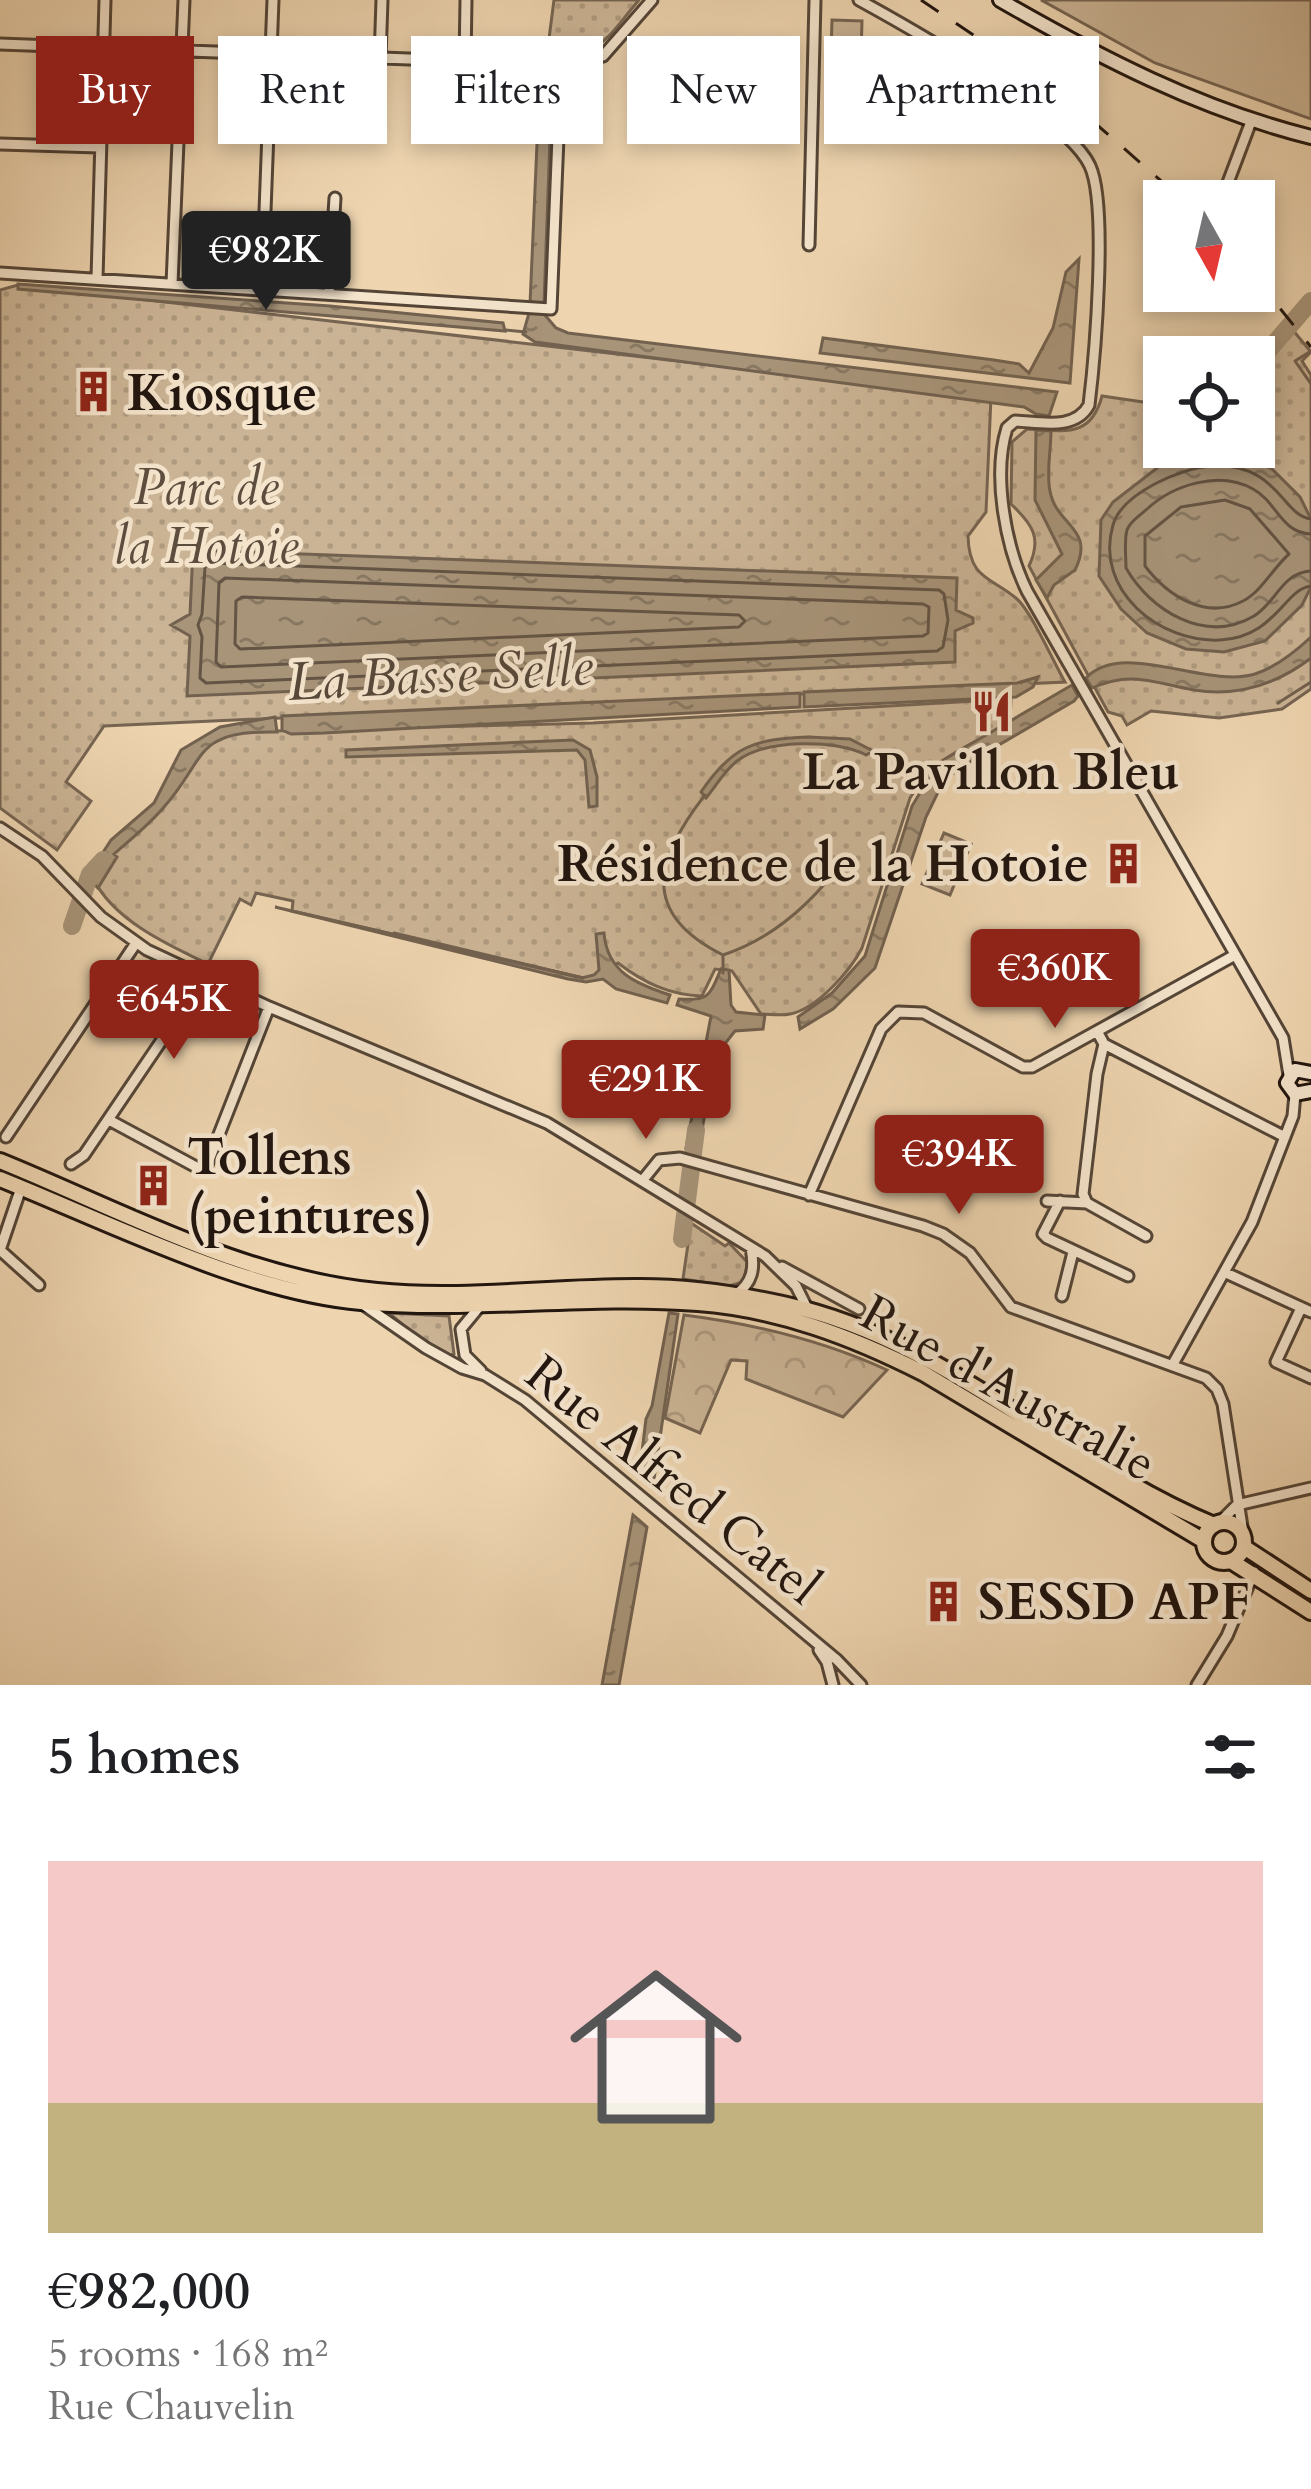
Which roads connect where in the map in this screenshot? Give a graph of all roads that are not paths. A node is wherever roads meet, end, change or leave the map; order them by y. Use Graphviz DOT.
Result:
graph roads {
  1 [pos="105,0"];
  2 [pos="184,0"];
  3 [pos="273,0"];
  4 [pos="382,0"];
  5 [pos="466,0"];
  6 [pos="652,0"];
  7 [pos="815,0"];
  8 [pos="860,0"];
  9 [pos="1000,0"];
  10 [pos="104,36"];
  11 [pos="183,36"];
  12 [pos="271,36"];
  13 [pos="381,36"];
  14 [pos="465,36"];
  15 [pos="0,44"];
  16 [pos="36,45"];
  17 [pos="603,56"];
  18 [pos="1252,119"];
  19 [pos="1311,136"];
  20 [pos="0,144"];
  21 [pos="99,144"];
  22 [pos="178,144"];
  23 [pos="267,144"];
  24 [pos="558,144"];
  25 [pos="99,147"];
  26 [pos="1229,180"];
  27 [pos="335,197"];
  28 [pos="809,245"];
  29 [pos="0,259"];
  30 [pos="3,273"];
  31 [pos="97,278"];
  32 [pos="172,284"];
  33 [pos="262,290"];
  34 [pos="328,294"];
  35 [pos="0,828"];
  36 [pos="136,943"];
  37 [pos="1235,955"];
  38 [pos="204,978"];
  39 [pos="269,1007"];
  40 [pos="1101,1038"];
  41 [pos="1301,1068"];
  42 [pos="1305,1095"];
  43 [pos="109,1120"];
  44 [pos="6,1137"];
  45 [pos="1285,1137"];
  46 [pos="0,1161"];
  47 [pos="71,1164"];
  48 [pos="0,1179"];
  49 [pos="642,1180"];
  50 [pos="21,1188"];
  51 [pos="809,1195"];
  52 [pos="1047,1201"];
  53 [pos="1060,1201"];
  54 [pos="1087,1203"];
  55 [pos="1146,1237"];
  56 [pos="751,1249"];
  57 [pos="0,1250"];
  58 [pos="1073,1252"];
  59 [pos="777,1265"];
  60 [pos="1226,1274"];
  61 [pos="1128,1276"];
  62 [pos="39,1285"];
  63 [pos="736,1295"];
  64 [pos="1062,1296"];
  65 [pos="450,1300"];
  66 [pos="359,1302"];
  67 [pos="481,1305"];
  68 [pos="768,1308"];
  69 [pos="859,1309"];
  70 [pos="808,1310"];
  71 [pos="1306,1310"];
  72 [pos="461,1329"];
  73 [pos="1172,1364"];
  74 [pos="485,1375"];
  75 [pos="1311,1378"];
  76 [pos="1311,1488"];
  77 [pos="1237,1505"];
  78 [pos="1217,1523"];
  79 [pos="1243,1540"];
  80 [pos="1204,1541"];
  81 [pos="1231,1561"];
  82 [pos="1253,1572"];
  83 [pos="1311,1592"];
  84 [pos="1311,1612"];
  85 [pos="816,1645"];
  86 [pos="856,1682"];
  87 [pos="832,1685"];
  88 [pos="1197,1685"];
  1 -- 10 [label="street"];
  2 -- 11 [label="street"];
  3 -- 12 [label="street"];
  4 -- 13 [label="street"];
  5 -- 14 [label="street"];
  6 -- 17 [label="street"];
  7 -- 28 [label="street"];
  8 -- 37 [label="street"];
  9 -- 18 [label="main road"];
  15 -- 16 [label="street"];
  18 -- 19 [label="main road"];
  18 -- 26 [label="street"];
  20 -- 25 [label="street"];
  21 -- 25 [label="street"];
  22 -- 32 [label="street"];
  23 -- 33 [label="street"];
  24 -- 34 [label="street"];
  25 -- 31 [label="street"];
  27 -- 34 [label="street"];
  29 -- 30 [label="street"];
  30 -- 31 [label="street"];
  31 -- 32 [label="street"];
  32 -- 33 [label="street"];
  33 -- 34 [label="street"];
  35 -- 36 [label="street, Rue d'Australie"];
  36 -- 38 [label="street, Rue d'Australie"];
  36 -- 44 [label="street"];
  37 -- 40 [label="street"];
  37 -- 41 [label="street"];
  38 -- 39 [label="street, Rue d'Australie"];
  38 -- 43 [label="street"];
  39 -- 43 [label="street"];
  39 -- 49 [label="street, Rue d'Australie"];
  40 -- 45 [label="street"];
  40 -- 51 [label="street"];
  40 -- 54 [label="street"];
  41 -- 42 [label="main road"];
  42 -- 45 [label="street"];
  43 -- 47 [label="street"];
  45 -- 60 [label="street"];
  46 -- 65 [label="main road"];
  48 -- 50 [label="main road"];
  49 -- 51 [label="street"];
  49 -- 56 [label="street, Rue d'Australie"];
  50 -- 57 [label="street"];
  50 -- 66 [label="main road"];
  51 -- 73 [label="street"];
  52 -- 53 [label="street"];
  53 -- 54 [label="street"];
  53 -- 58 [label="street"];
  54 -- 55 [label="street"];
  56 -- 59 [label="street, Rue d'Australie"];
  56 -- 63 [label="street"];
  57 -- 62 [label="street"];
  58 -- 61 [label="street"];
  58 -- 64 [label="street"];
  59 -- 69 [label="street, Rue d'Australie"];
  59 -- 70 [label="street, Rue d'Australie"];
  60 -- 71 [label="street"];
  60 -- 73 [label="street"];
  63 -- 65 [label="main road"];
  63 -- 68 [label="main road"];
  65 -- 66 [label="main road"];
  65 -- 67 [label="main road"];
  65 -- 72 [label="street"];
  66 -- 74 [label="street, Rue Alfred Catel"];
  67 -- 68 [label="main road"];
  67 -- 72 [label="street"];
  68 -- 70 [label="main road, Rue d'Australie"];
  68 -- 80 [label="main road, Rue d'Australie"];
  70 -- 78 [label="main road, Rue d'Australie"];
  71 -- 75 [label="street"];
  72 -- 74 [label="street"];
  73 -- 77 [label="street"];
  74 -- 85 [label="street, Rue Alfred Catel"];
  76 -- 77 [label="street"];
  77 -- 78 [label="street"];
  77 -- 79 [label="street"];
  78 -- 79 [label="main road"];
  78 -- 80 [label="main road"];
  79 -- 81 [label="main road"];
  79 -- 83 [label="main road"];
  80 -- 81 [label="main road"];
  81 -- 82 [label="main road"];
  82 -- 84 [label="main road"];
  82 -- 88 [label="street"];
  85 -- 86 [label="street, Rue Alfred Catel"];
  85 -- 87 [label="street, Rue Alfred Catel"];
  86 -- 87 [label="street"];
}
